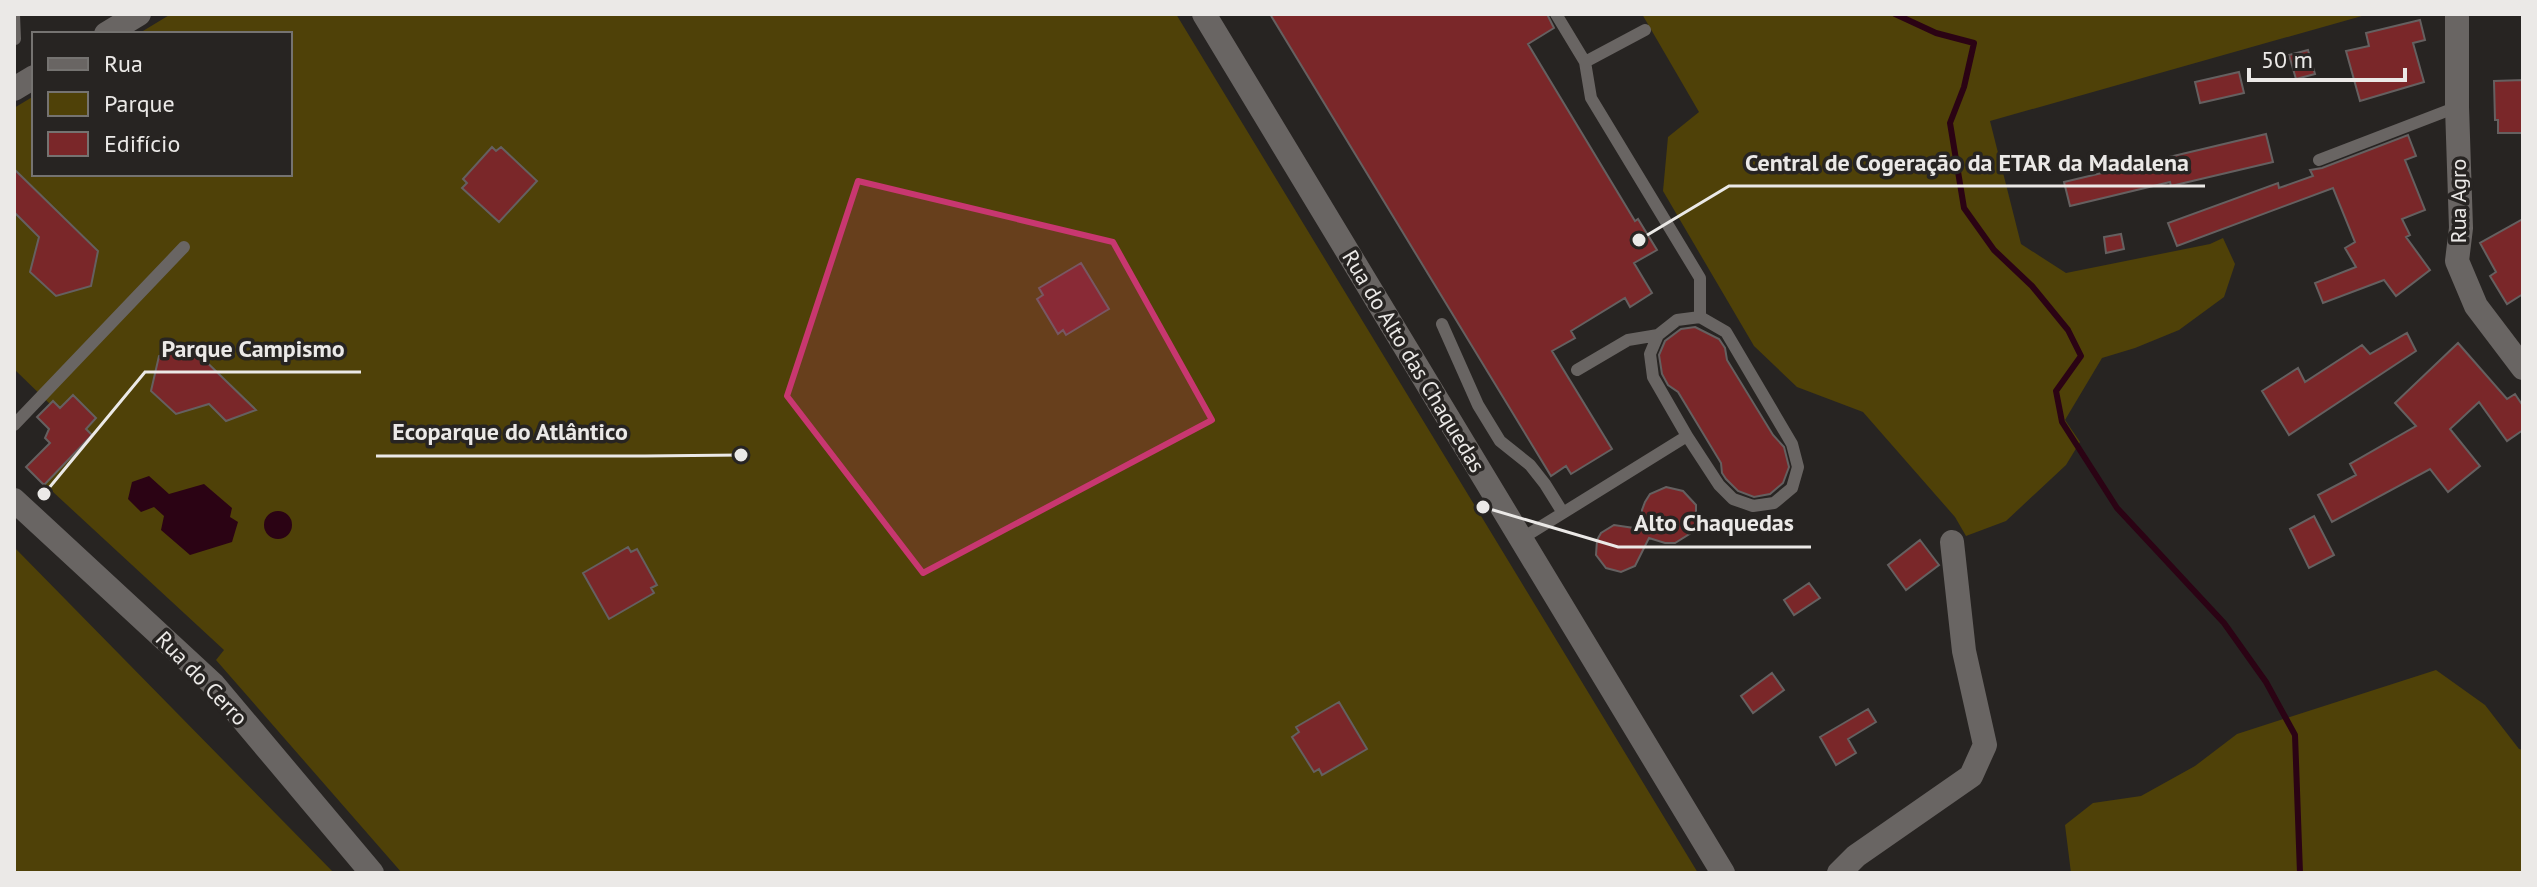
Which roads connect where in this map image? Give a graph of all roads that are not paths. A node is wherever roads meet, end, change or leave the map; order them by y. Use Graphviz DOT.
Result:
graph roads {
  1 [pos="139,14"];
  2 [pos="1204,14"];
  3 [pos="1556,14"];
  4 [pos="2457,14"];
  5 [pos="14,15"];
  6 [pos="1645,30"];
  7 [pos="109,32"];
  8 [pos="15,39"];
  9 [pos="1585,62"];
  10 [pos="32,78"];
  11 [pos="14,89"];
  12 [pos="2457,107"];
  13 [pos="2319,160"];
  14 [pos="184,247"];
  15 [pos="1700,317"];
  16 [pos="1442,324"];
  17 [pos="1658,335"];
  18 [pos="2523,368"];
  19 [pos="1577,370"];
  20 [pos="14,425"];
  21 [pos="1687,436"];
  22 [pos="14,500"];
  23 [pos="1563,513"];
  24 [pos="1521,539"];
  25 [pos="1952,542"];
  26 [pos="372,873"];
  27 [pos="1723,873"];
  28 [pos="1839,873"];
  1 -- 7 [label="street"];
  2 -- 24 [label="street, Rua do Alto das Chaquedas"];
  3 -- 9 [label="lane"];
  4 -- 12 [label="street, Rua Agro"];
  5 -- 8 [label="lane"];
  6 -- 9 [label="lane"];
  9 -- 15 [label="lane"];
  10 -- 11 [label="street"];
  12 -- 13 [label="lane"];
  12 -- 18 [label="street, Rua Agro"];
  14 -- 20 [label="lane"];
  15 -- 17 [label="lane"];
  15 -- 21 [label="lane"];
  16 -- 23 [label="lane"];
  17 -- 19 [label="lane"];
  17 -- 21 [label="lane"];
  21 -- 23 [label="lane"];
  22 -- 26 [label="street, Rua do Cerro"];
  23 -- 24 [label="lane"];
  24 -- 27 [label="street, Rua do Alto das Chaquedas"];
  25 -- 28 [label="street"];
}
